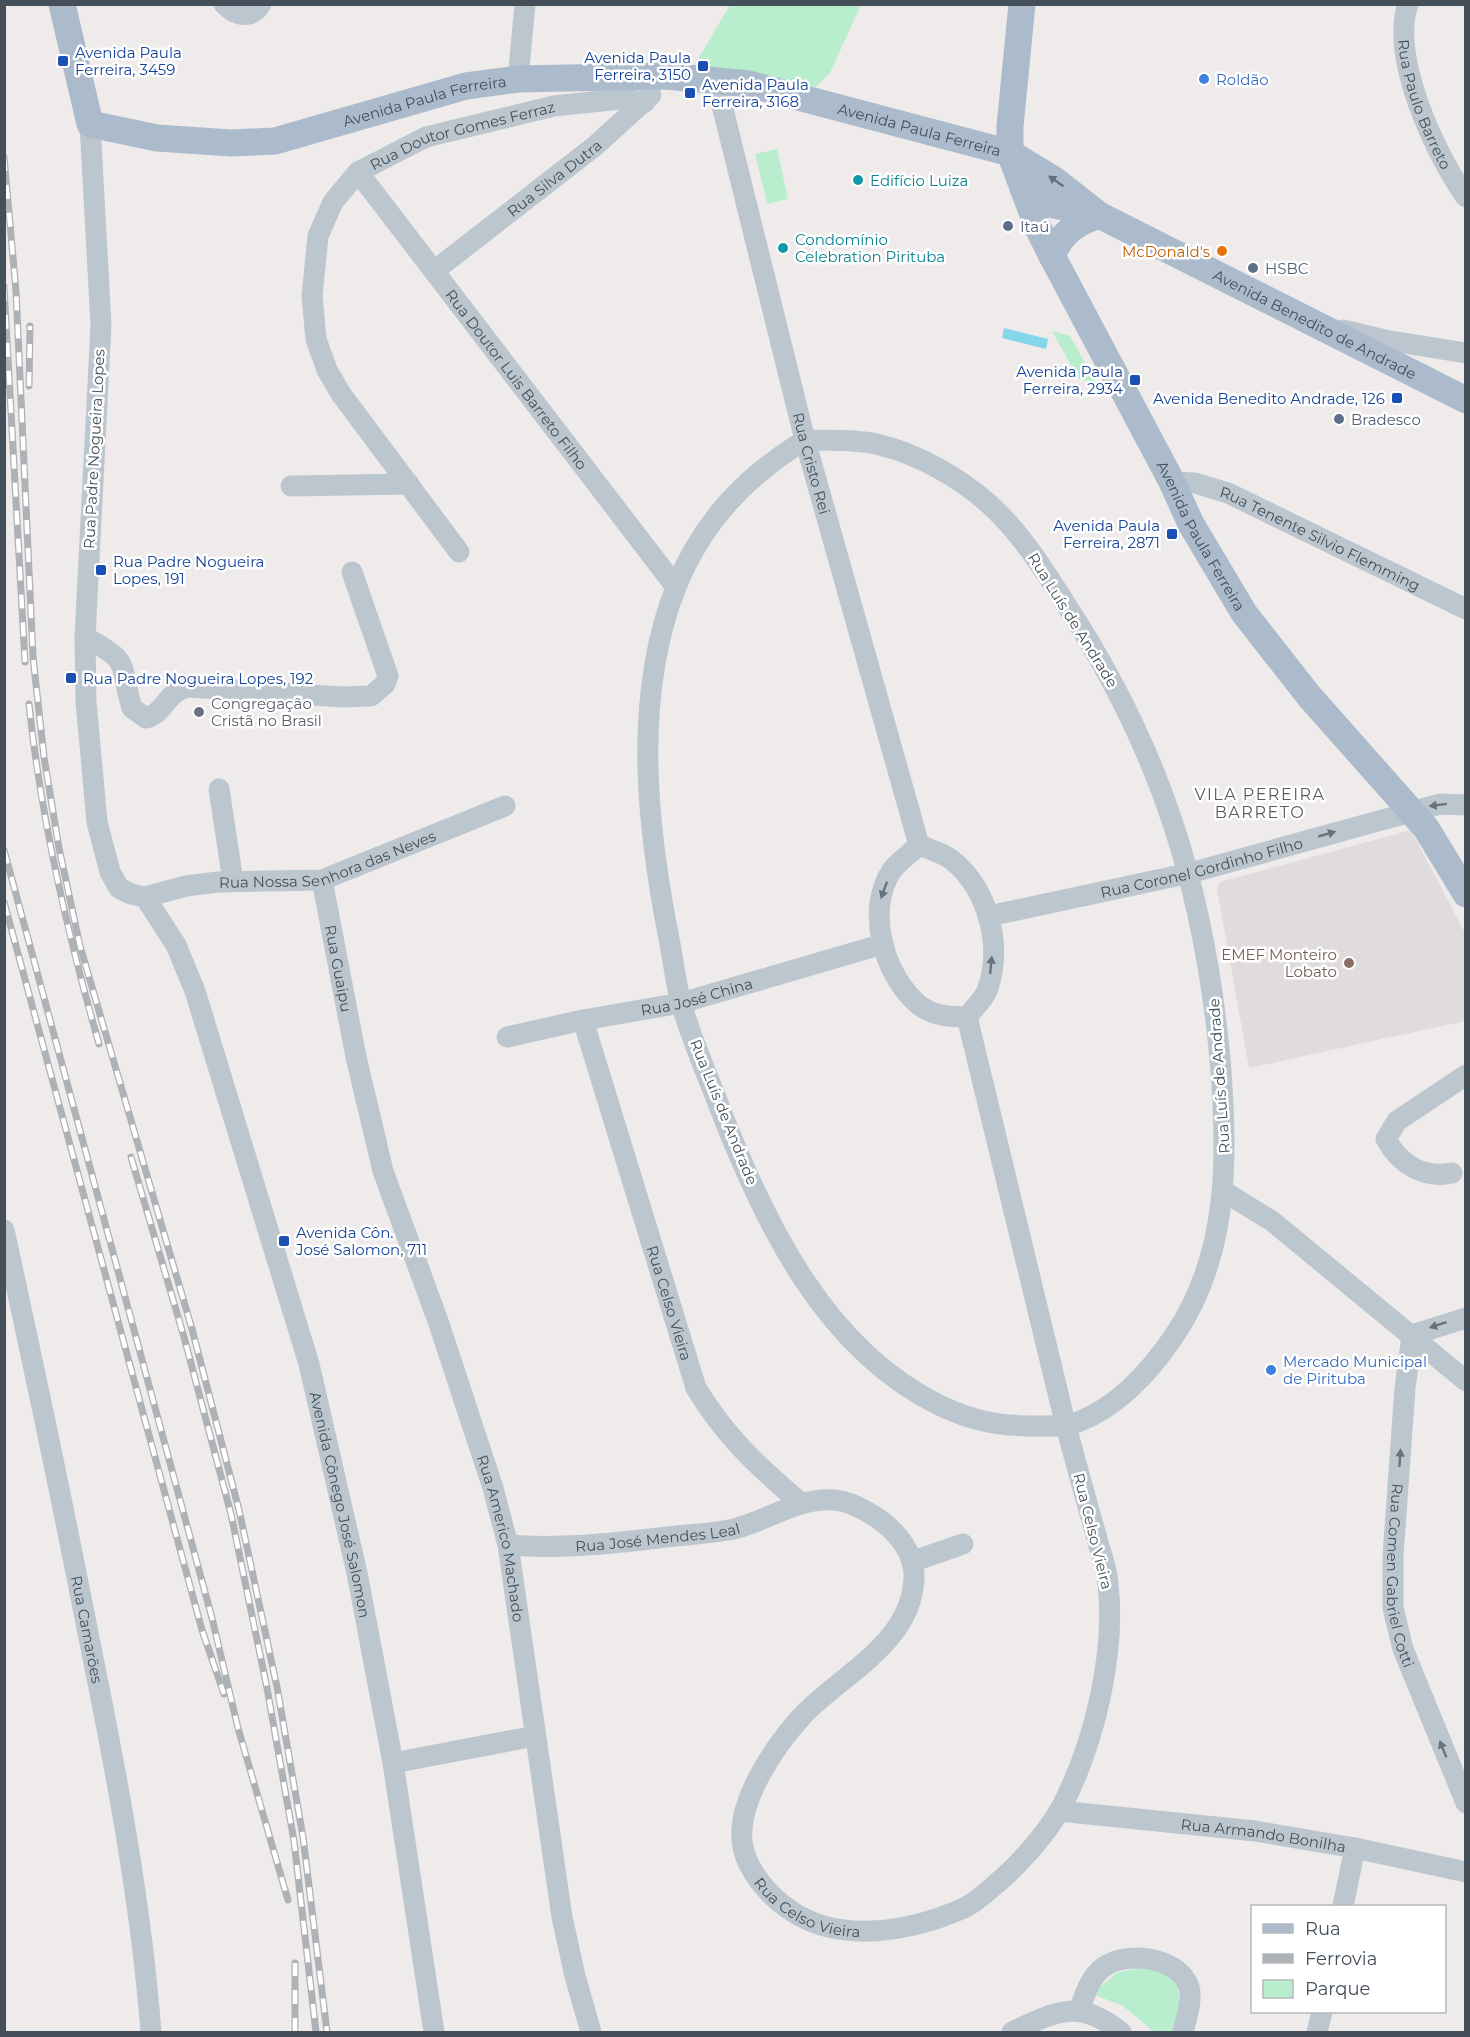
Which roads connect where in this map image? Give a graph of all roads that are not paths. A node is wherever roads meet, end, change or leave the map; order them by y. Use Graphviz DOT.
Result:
graph roads {
  1 [pos="62,4"];
  2 [pos="224,4"];
  3 [pos="261,4"];
  4 [pos="525,4"];
  5 [pos="1022,4"];
  6 [pos="1408,4"];
  7 [pos="666,76"];
  8 [pos="518,79"];
  9 [pos="716,81"];
  10 [pos="645,102"];
  11 [pos="90,124"];
  12 [pos="1010,153"];
  13 [pos="358,171"];
  14 [pos="1024,190"];
  15 [pos="1466,197"];
  16 [pos="1099,215"];
  17 [pos="1052,256"];
  18 [pos="434,271"];
  19 [pos="1305,320"];
  20 [pos="1466,353"];
  21 [pos="1466,400"];
  22 [pos="806,440"];
  23 [pos="1172,482"];
  24 [pos="409,484"];
  25 [pos="291,486"];
  26 [pos="459,552"];
  27 [pos="352,572"];
  28 [pos="676,587"];
  29 [pos="1466,609"];
  30 [pos="85,637"];
  31 [pos="219,789"];
  32 [pos="1466,805"];
  33 [pos="505,806"];
  34 [pos="1411,811"];
  35 [pos="919,845"];
  36 [pos="1458,867"];
  37 [pos="1190,873"];
  38 [pos="322,880"];
  39 [pos="233,881"];
  40 [pos="1466,894"];
  41 [pos="145,897"];
  42 [pos="989,916"];
  43 [pos="883,944"];
  44 [pos="681,1003"];
  45 [pos="967,1017"];
  46 [pos="584,1020"];
  47 [pos="507,1037"];
  48 [pos="356,1057"];
  49 [pos="1466,1075"];
  50 [pos="1452,1173"];
  51 [pos="1224,1191"];
  52 [pos="4,1230"];
  53 [pos="1466,1318"];
  54 [pos="1412,1335"];
  55 [pos="1466,1381"];
  56 [pos="1066,1426"];
  57 [pos="801,1503"];
  58 [pos="963,1544"];
  59 [pos="508,1545"];
  60 [pos="914,1561"];
  61 [pos="534,1736"];
  62 [pos="393,1763"];
  63 [pos="1466,1803"];
  64 [pos="1059,1811"];
  65 [pos="1355,1848"];
  66 [pos="1466,1872"];
  67 [pos="1343,1905"];
  68 [pos="1079,2011"];
  69 [pos="1322,2013"];
  70 [pos="151,2032"];
  71 [pos="434,2032"];
  72 [pos="591,2032"];
  73 [pos="1012,2032"];
  74 [pos="1121,2032"];
  75 [pos="1184,2032"];
  76 [pos="1317,2032"];
  1 -- 11 [label="main road"];
  2 -- 3 [label="street"];
  4 -- 8 [label="street"];
  5 -- 12 [label="main road"];
  6 -- 15 [label="street, Rua Paulo Barreto"];
  7 -- 8 [label="main road, Avenida Paula Ferreira"];
  7 -- 9 [label="main road, Avenida Paula Ferreira"];
  7 -- 10 [label="street, Rua Silva Dutra"];
  8 -- 11 [label="main road, Avenida Paula Ferreira"];
  9 -- 12 [label="main road, Avenida Paula Ferreira"];
  9 -- 22 [label="street, Rua Cristo Rei"];
  10 -- 13 [label="street, Rua Doutor Gomes Ferraz"];
  10 -- 18 [label="street, Rua Silva Dutra"];
  11 -- 30 [label="street, Rua Padre Nogueira Lopes"];
  12 -- 14 [label="main road, Avenida Paula Ferreira"];
  16 -- 12 [label="main road, Avenida Benedito de Andrade, one-way"];
  13 -- 18 [label="street, Rua Doutor Luis Barreto Filho"];
  13 -- 24 [label="street, Rua Doutor Gomes Ferraz"];
  14 -- 16 [label="main road, Avenida Benedito de Andrade"];
  14 -- 17 [label="main road, Avenida Paula Ferreira"];
  16 -- 17 [label="main road"];
  16 -- 19 [label="main road, Avenida Benedito de Andrade"];
  17 -- 23 [label="main road, Avenida Paula Ferreira"];
  18 -- 28 [label="street, Rua Doutor Luis Barreto Filho"];
  19 -- 20 [label="street"];
  19 -- 21 [label="main road, Avenida Benedito de Andrade"];
  22 -- 28 [label="street, Rua Luís de Andrade"];
  22 -- 35 [label="street, Rua Cristo Rei"];
  22 -- 37 [label="street, Rua Luís de Andrade"];
  23 -- 29 [label="street, Rua Tenente Silvio Flemming"];
  23 -- 34 [label="main road, Avenida Paula Ferreira"];
  24 -- 25 [label="street"];
  24 -- 26 [label="street, Rua Doutor Gomes Ferraz"];
  27 -- 30 [label="street"];
  28 -- 44 [label="street, Rua Luís de Andrade"];
  30 -- 41 [label="street, Rua Padre Nogueira Lopes"];
  31 -- 39 [label="street"];
  32 -- 34 [label="street, Rua Coronel Gordinho Filho, one-way"];
  33 -- 38 [label="street, Rua Nossa Senhora das Neves"];
  34 -- 36 [label="main road, Avenida Paula Ferreira"];
  37 -- 34 [label="street, Rua Coronel Gordinho Filho, one-way"];
  35 -- 42 [label="street"];
  35 -- 43 [label="street, one-way"];
  36 -- 40 [label="main road, Avenida Paula Ferreira"];
  37 -- 42 [label="street, Rua Coronel Gordinho Filho"];
  37 -- 51 [label="street, Rua Luís de Andrade"];
  38 -- 39 [label="street, Rua Nossa Senhora das Neves"];
  38 -- 48 [label="street, Rua Guaipu"];
  39 -- 41 [label="street, Rua Nossa Senhora das Neves"];
  41 -- 62 [label="street, Avenida Cônego José Salomon"];
  45 -- 42 [label="street, one-way"];
  43 -- 44 [label="street, Rua José China"];
  43 -- 45 [label="street"];
  44 -- 46 [label="street, Rua José China"];
  44 -- 56 [label="street, Rua Luís de Andrade"];
  45 -- 56 [label="street, Rua Celso Vieira"];
  46 -- 47 [label="street, Rua José China"];
  46 -- 57 [label="street, Rua Celso Vieira"];
  48 -- 59 [label="street, Rua Americo Machado"];
  49 -- 50 [label="street"];
  51 -- 54 [label="street"];
  51 -- 56 [label="street, Rua Luís de Andrade"];
  52 -- 70 [label="street, Rua Camarões"];
  53 -- 54 [label="street, one-way"];
  54 -- 55 [label="street"];
  63 -- 54 [label="street, Rua Comen Gabriel Cotti, one-way"];
  56 -- 64 [label="street, Rua Celso Vieira"];
  57 -- 59 [label="street, Rua José Mendes Leal"];
  57 -- 60 [label="street"];
  58 -- 60 [label="street"];
  59 -- 61 [label="street, Rua Americo Machado"];
  60 -- 64 [label="street, Rua Celso Vieira"];
  61 -- 62 [label="street"];
  61 -- 72 [label="street, Rua Americo Machado"];
  62 -- 71 [label="street, Avenida Cônego José Salomon"];
  64 -- 65 [label="street, Rua Armando Bonilha"];
  65 -- 66 [label="street, Rua Armando Bonilha"];
  65 -- 67 [label="street"];
  68 -- 73 [label="street"];
  68 -- 74 [label="street"];
  68 -- 75 [label="street"];
  69 -- 76 [label="street"];
}
